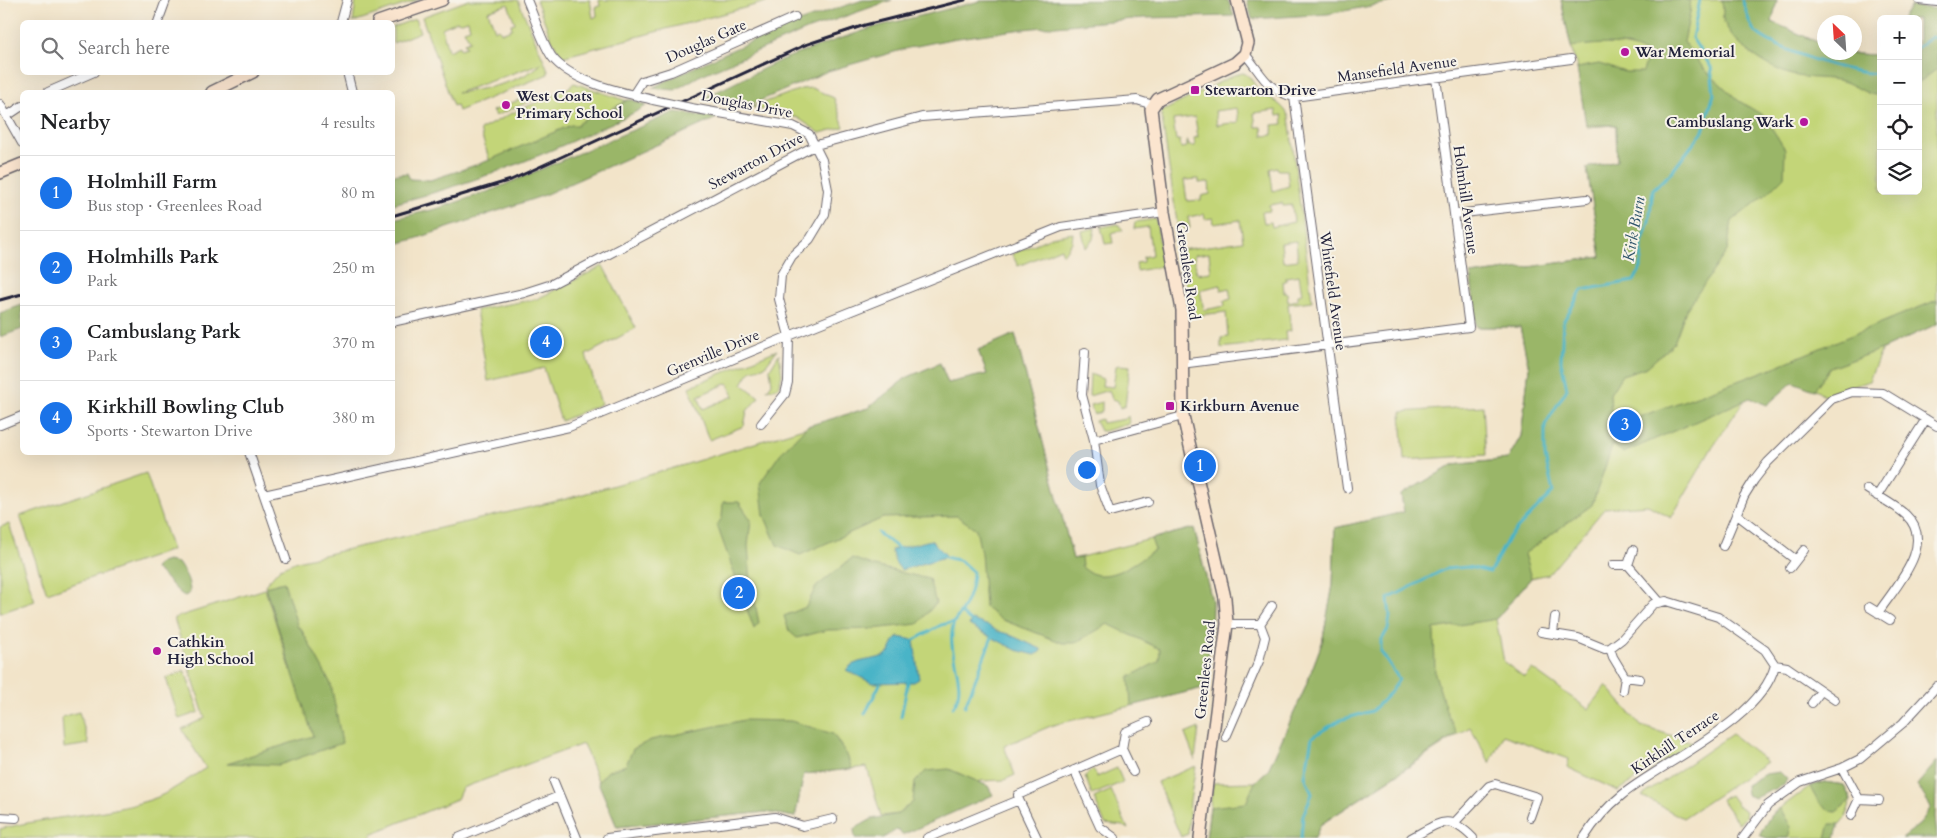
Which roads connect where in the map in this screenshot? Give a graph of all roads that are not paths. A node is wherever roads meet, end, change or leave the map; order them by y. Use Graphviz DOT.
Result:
graph roads {
  1 [pos="166,0"];
  2 [pos="347,0"];
  3 [pos="442,0"];
  4 [pos="528,0"];
  5 [pos="1237,0"];
  6 [pos="1919,0"];
  7 [pos="1937,2"];
  8 [pos="795,17"];
  9 [pos="159,20"];
  10 [pos="342,20"];
  11 [pos="384,20"];
  12 [pos="1245,54"];
  13 [pos="1571,60"];
  14 [pos="87,75"];
  15 [pos="247,75"];
  16 [pos="349,75"];
  17 [pos="1436,78"];
  18 [pos="53,90"];
  19 [pos="216,90"];
  20 [pos="352,90"];
  21 [pos="634,95"];
  22 [pos="1294,97"];
  23 [pos="0,104"];
  24 [pos="1153,105"];
  25 [pos="20,107"];
  26 [pos="7,116"];
  27 [pos="20,139"];
  28 [pos="816,145"];
  29 [pos="20,165"];
  30 [pos="0,173"];
  31 [pos="1587,199"];
  32 [pos="1164,212"];
  33 [pos="1455,214"];
  34 [pos="395,321"];
  35 [pos="790,336"];
  36 [pos="1327,344"];
  37 [pos="1084,352"];
  38 [pos="1181,364"];
  39 [pos="1182,416"];
  40 [pos="20,417"];
  41 [pos="1926,419"];
  42 [pos="760,424"];
  43 [pos="0,425"];
  44 [pos="1937,426"];
  45 [pos="1094,440"];
  46 [pos="250,455"];
  47 [pos="1347,488"];
  48 [pos="1867,490"];
  49 [pos="264,495"];
  50 [pos="1877,496"];
  51 [pos="1148,502"];
  52 [pos="1736,514"];
  53 [pos="1723,546"];
  54 [pos="1633,550"];
  55 [pos="1804,550"];
  56 [pos="286,559"];
  57 [pos="1796,560"];
  58 [pos="1613,565"];
  59 [pos="1628,565"];
  60 [pos="1790,568"];
  61 [pos="1659,601"];
  62 [pos="1272,606"];
  63 [pos="1869,607"];
  64 [pos="1878,613"];
  65 [pos="1555,617"];
  66 [pos="1890,620"];
  67 [pos="1227,624"];
  68 [pos="1260,624"];
  69 [pos="1541,632"];
  70 [pos="1553,633"];
  71 [pos="1610,648"];
  72 [pos="1775,665"];
  73 [pos="1625,677"];
  74 [pos="1640,679"];
  75 [pos="1937,686"];
  76 [pos="1623,690"];
  77 [pos="1821,691"];
  78 [pos="1835,700"];
  79 [pos="1812,703"];
  80 [pos="1148,722"];
  81 [pos="1226,736"];
  82 [pos="1122,749"];
  83 [pos="1842,768"];
  84 [pos="1074,770"];
  85 [pos="1133,772"];
  86 [pos="554,782"];
  87 [pos="559,796"];
  88 [pos="1859,799"];
  89 [pos="1019,800"];
  90 [pos="1879,800"];
  91 [pos="1851,816"];
  92 [pos="0,817"];
  93 [pos="1530,817"];
  94 [pos="16,818"];
  95 [pos="833,819"];
  96 [pos="1455,822"];
  97 [pos="458,838"];
  98 [pos="577,838"];
  99 [pos="607,838"];
  100 [pos="927,838"];
  101 [pos="1037,838"];
  102 [pos="1115,838"];
  103 [pos="1200,838"];
  104 [pos="1411,838"];
  105 [pos="1473,838"];
  106 [pos="1584,838"];
  107 [pos="1743,838"];
  1 -- 9 [label="street"];
  2 -- 10 [label="street"];
  3 -- 11 [label="main road"];
  4 -- 21 [label="street, Douglas Drive"];
  5 -- 12 [label="main road"];
  6 -- 7 [label="street"];
  8 -- 21 [label="street, Douglas Gate"];
  12 -- 22 [label="street"];
  12 -- 24 [label="main road"];
  13 -- 17 [label="street, Mansefield Avenue"];
  14 -- 18 [label="street"];
  15 -- 19 [label="main road"];
  16 -- 20 [label="street"];
  17 -- 22 [label="street, Mansefield Avenue"];
  17 -- 33 [label="street, Holmhill Avenue"];
  21 -- 28 [label="street, Douglas Drive, bridge"];
  22 -- 36 [label="street, Whitefield Avenue"];
  23 -- 26 [label="street"];
  24 -- 28 [label="street, Stewarton Drive"];
  24 -- 32 [label="main road, Greenlees Road"];
  25 -- 26 [label="street"];
  26 -- 27 [label="street"];
  28 -- 34 [label="street, Stewarton Drive"];
  28 -- 35 [label="street, Douglas Drive"];
  29 -- 30 [label="main road"];
  31 -- 33 [label="street"];
  32 -- 35 [label="street, Grenville Drive"];
  32 -- 38 [label="main road, Greenlees Road"];
  33 -- 36 [label="street, Holmhill Avenue"];
  35 -- 42 [label="street, Douglas Drive"];
  35 -- 49 [label="street, Grenville Drive"];
  36 -- 38 [label="street"];
  36 -- 47 [label="street, Whitefield Avenue"];
  37 -- 45 [label="street"];
  38 -- 39 [label="main road, Greenlees Road"];
  39 -- 45 [label="street"];
  39 -- 67 [label="main road, Greenlees Road"];
  40 -- 43 [label="street"];
  41 -- 44 [label="street"];
  41 -- 50 [label="street"];
  41 -- 52 [label="street"];
  45 -- 51 [label="street"];
  46 -- 49 [label="street"];
  48 -- 50 [label="street"];
  49 -- 56 [label="street"];
  50 -- 64 [label="street"];
  52 -- 53 [label="street"];
  52 -- 57 [label="street"];
  54 -- 59 [label="street"];
  55 -- 57 [label="street"];
  57 -- 60 [label="street"];
  58 -- 59 [label="street"];
  59 -- 61 [label="street"];
  61 -- 71 [label="street"];
  61 -- 72 [label="street"];
  62 -- 68 [label="street"];
  63 -- 64 [label="street"];
  64 -- 66 [label="street"];
  65 -- 70 [label="street"];
  67 -- 68 [label="street"];
  67 -- 103 [label="main road, Greenlees Road"];
  68 -- 81 [label="street"];
  69 -- 70 [label="street"];
  70 -- 71 [label="street"];
  71 -- 73 [label="street"];
  72 -- 77 [label="street"];
  72 -- 106 [label="street, Kirkhill Terrace"];
  73 -- 74 [label="street"];
  73 -- 76 [label="street"];
  75 -- 83 [label="street"];
  77 -- 78 [label="street"];
  77 -- 79 [label="street"];
  80 -- 82 [label="street"];
  82 -- 84 [label="street"];
  82 -- 85 [label="street"];
  83 -- 88 [label="street"];
  83 -- 107 [label="street"];
  84 -- 89 [label="street"];
  84 -- 102 [label="street"];
  86 -- 87 [label="street"];
  87 -- 97 [label="street"];
  87 -- 98 [label="street"];
  88 -- 90 [label="street"];
  88 -- 91 [label="street"];
  89 -- 100 [label="street"];
  89 -- 101 [label="street"];
  92 -- 94 [label="street"];
  93 -- 96 [label="street"];
  95 -- 99 [label="street"];
  96 -- 104 [label="street"];
  96 -- 105 [label="street"];
}
